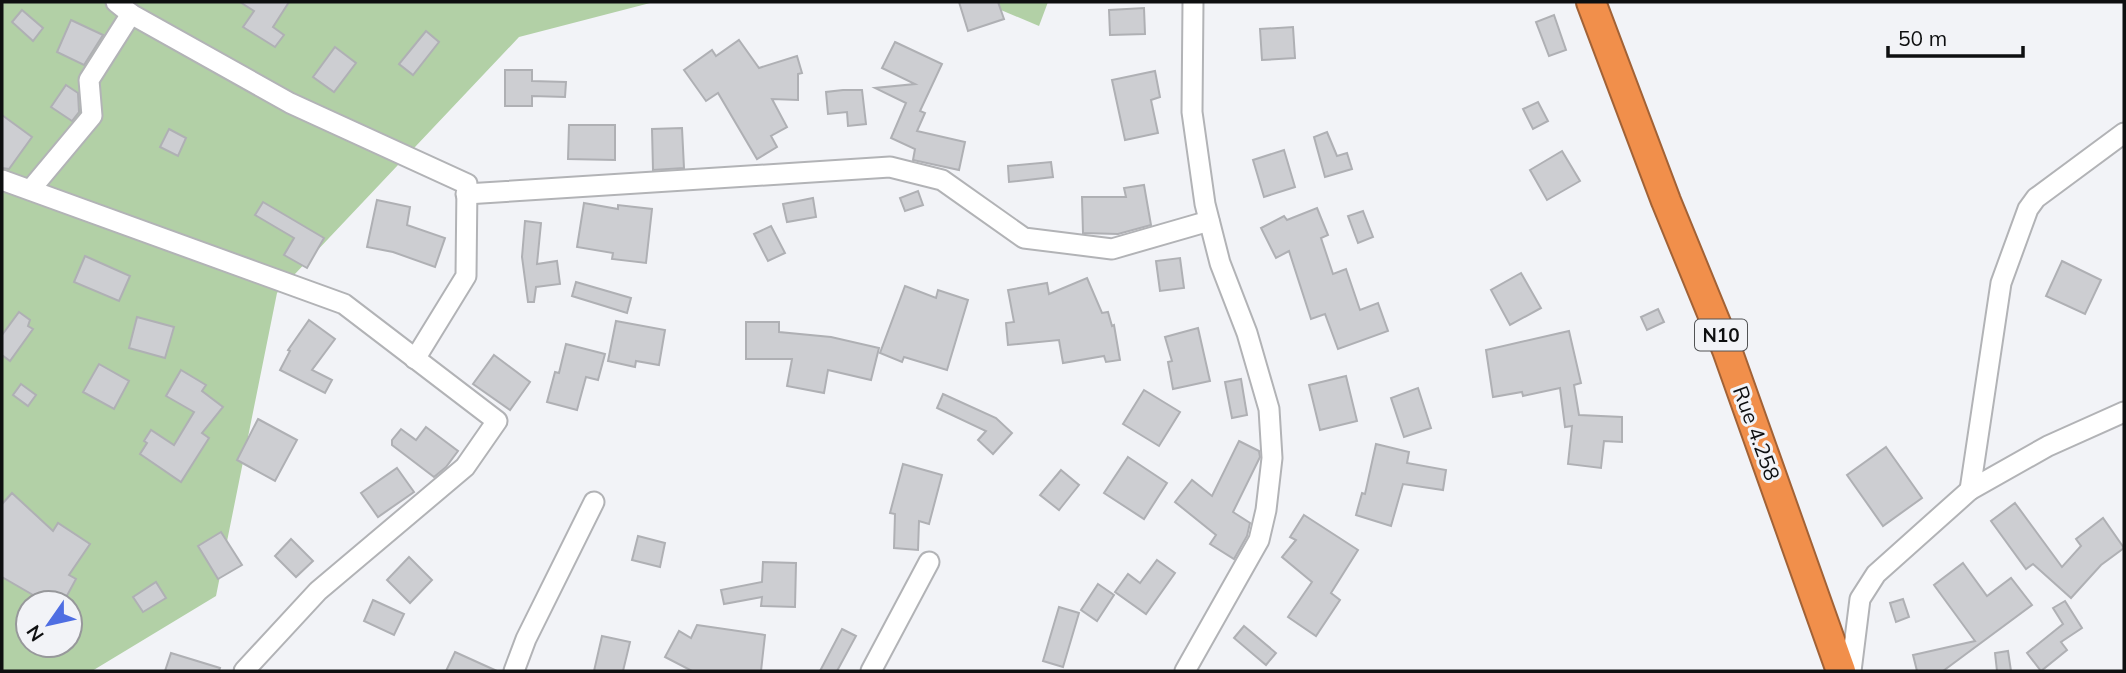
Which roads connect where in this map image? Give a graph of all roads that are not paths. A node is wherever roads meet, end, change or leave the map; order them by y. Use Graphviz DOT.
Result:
graph roads {
  1 [pos="1193,2"];
  2 [pos="1591,2"];
  3 [pos="123,8"];
  4 [pos="2124,133"];
  5 [pos="2,180"];
  6 [pos="31,189"];
  7 [pos="466,194"];
  8 [pos="1209,221"];
  9 [pos="415,359"];
  10 [pos="2124,412"];
  11 [pos="1970,490"];
  12 [pos="594,502"];
  13 [pos="929,562"];
  14 [pos="244,671"];
  15 [pos="514,671"];
  16 [pos="871,671"];
  17 [pos="1185,671"];
  18 [pos="1842,671"];
  19 [pos="1851,671"];
  1 -- 8 [label="street"];
  2 -- 18 [label="highway, Rue 4.258 / N10"];
  3 -- 6 [label="street"];
  3 -- 7 [label="street"];
  4 -- 11 [label="street"];
  5 -- 6 [label="street"];
  6 -- 9 [label="street"];
  7 -- 8 [label="street"];
  7 -- 9 [label="street"];
  8 -- 17 [label="street"];
  9 -- 14 [label="street"];
  10 -- 11 [label="street"];
  11 -- 19 [label="street"];
  12 -- 15 [label="street"];
  13 -- 16 [label="street"];
}
